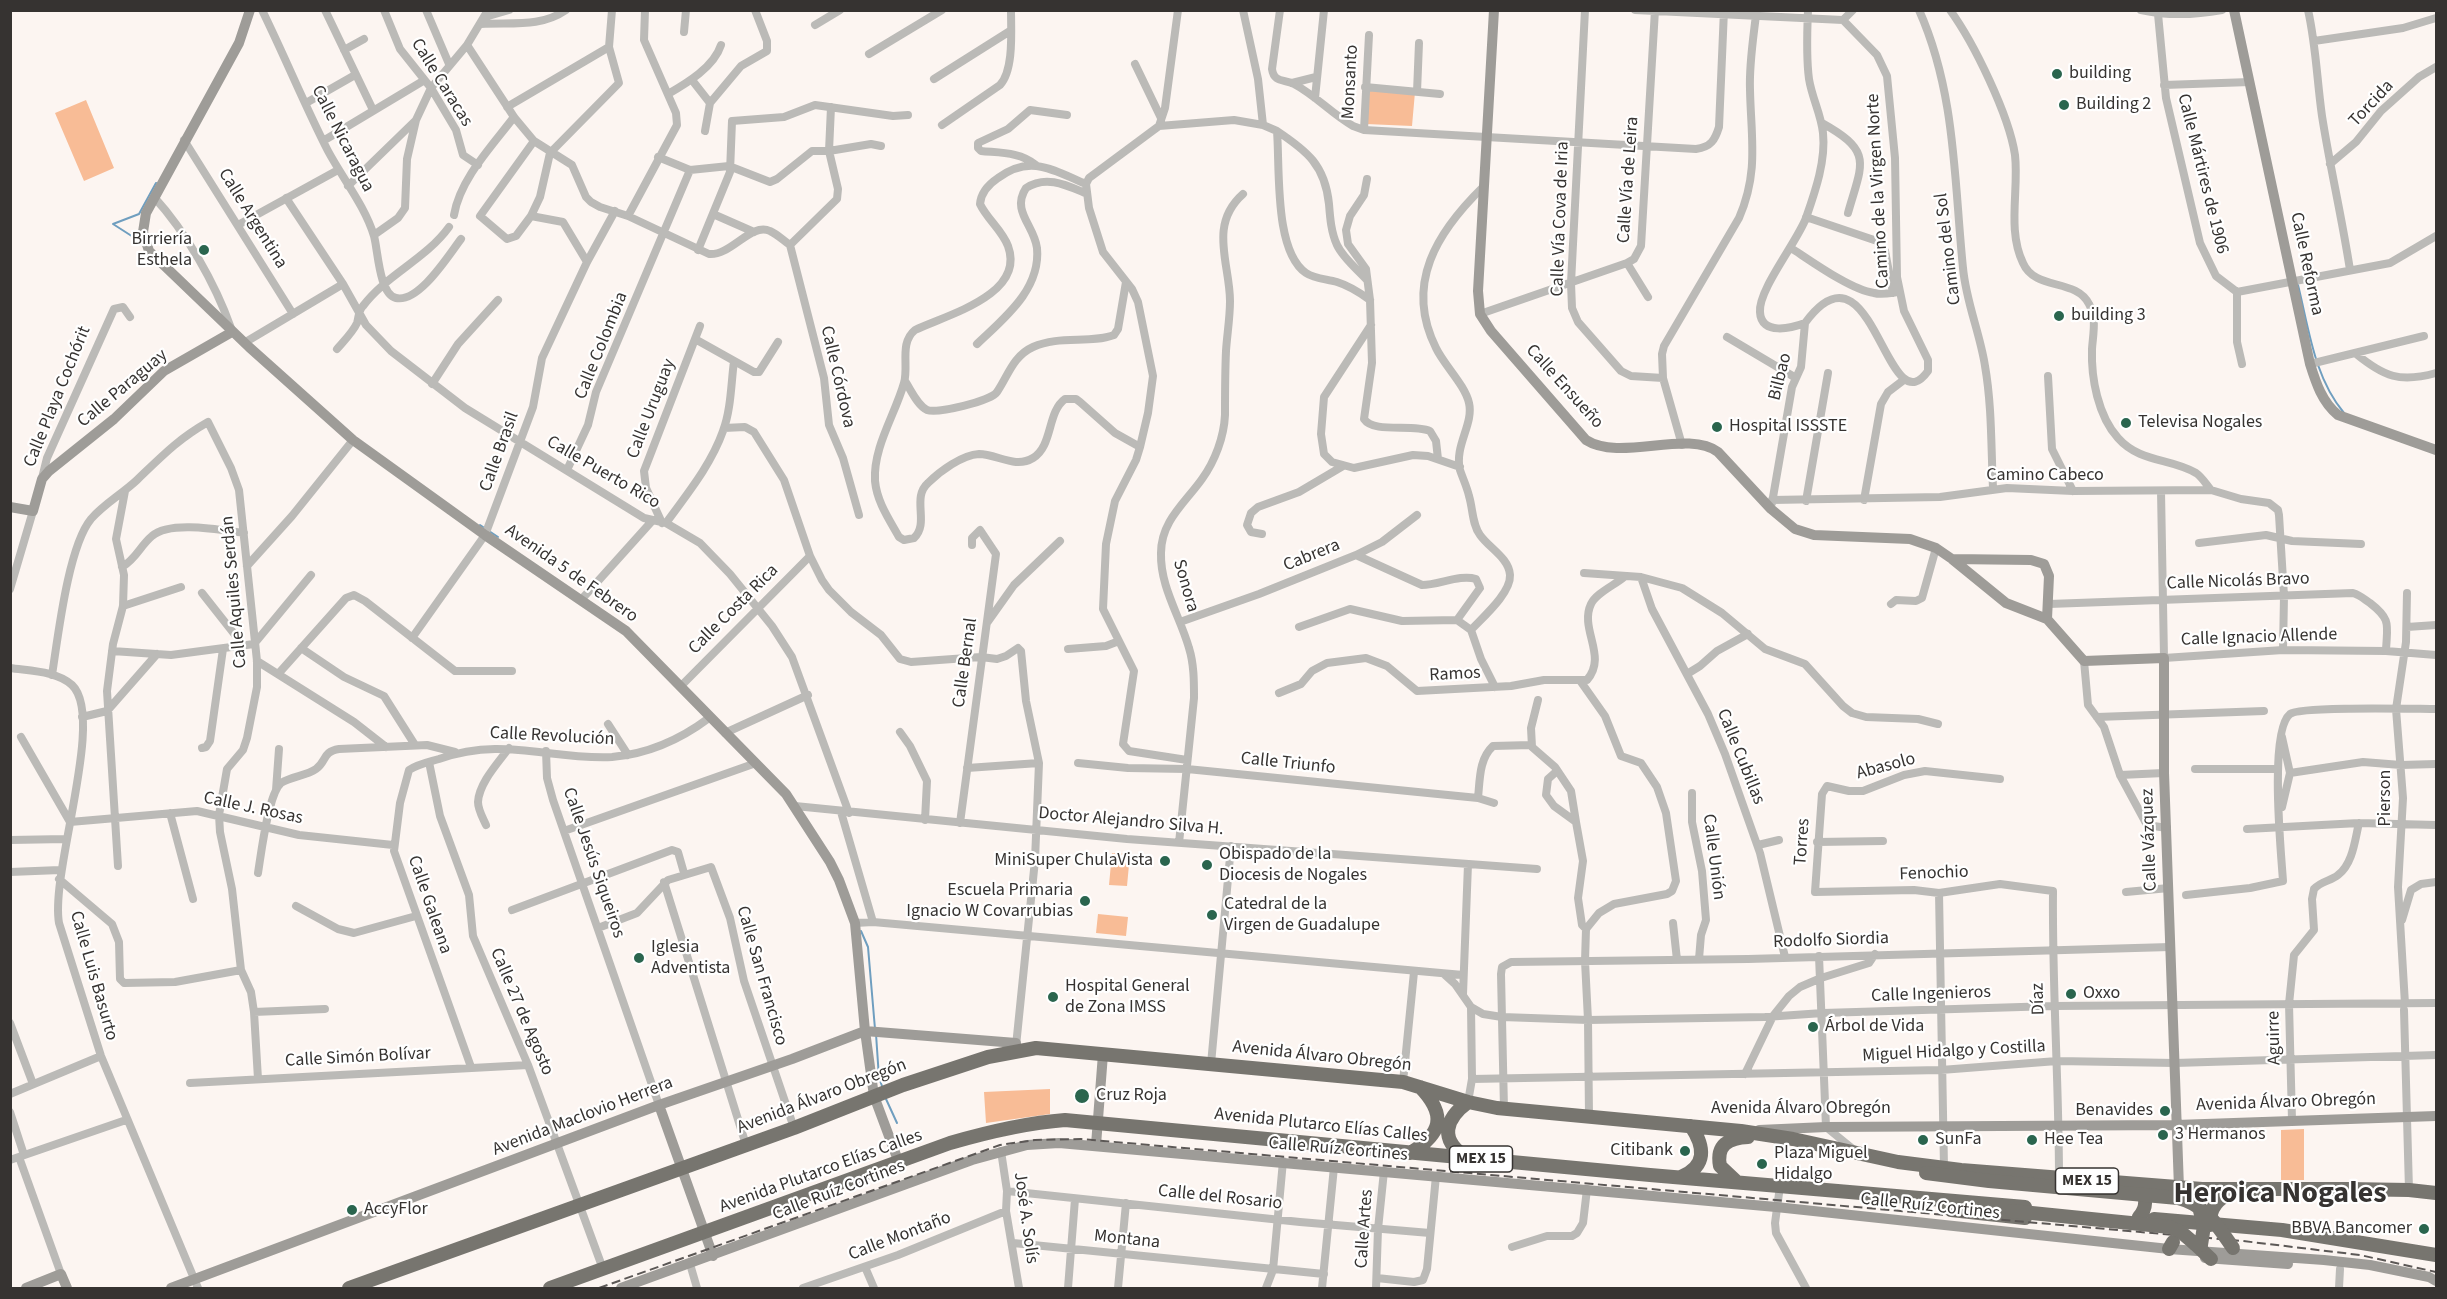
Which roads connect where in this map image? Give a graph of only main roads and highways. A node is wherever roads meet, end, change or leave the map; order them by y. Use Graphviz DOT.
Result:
graph roads {
  1 [pos="1419,1086"];
  2 [pos="1467,1102"];
  3 [pos="1691,1126"];
  4 [pos="1443,1127"];
  5 [pos="1819,1144"];
  6 [pos="1410,1153"];
  7 [pos="1466,1157"];
  8 [pos="1898,1162"];
  9 [pos="1681,1177"];
  10 [pos="1739,1183"];
  11 [pos="2138,1185"];
  12 [pos="2202,1189"];
  13 [pos="2234,1190"];
  14 [pos="2436,1193"];
  15 [pos="1942,1200"];
  16 [pos="2198,1205"];
  17 [pos="2139,1217"];
  18 [pos="2210,1225"];
  19 [pos="2185,1243"];
  20 [pos="2234,1250"];
  21 [pos="2434,1253"];
  22 [pos="2211,1258"];
  23 [pos="349,1288"];
  24 [pos="550,1288"];
  1 -- 2 [label="highway, Avenida Álvaro Obregón / MEX 15"];
  1 -- 4 [label="highway"];
  1 -- 23 [label="highway, Avenida Álvaro Obregón / MEX 15"];
  2 -- 3 [label="highway, Avenida Álvaro Obregón / MEX 15"];
  2 -- 4 [label="highway"];
  3 -- 5 [label="highway, Avenida Álvaro Obregón / MEX 15"];
  3 -- 9 [label="highway"];
  4 -- 6 [label="highway"];
  4 -- 7 [label="highway"];
  5 -- 8 [label="highway, MEX 15"];
  5 -- 10 [label="highway"];
  6 -- 7 [label="highway, Avenida Plutarco Elías Calles / MEX 15"];
  6 -- 24 [label="highway, Avenida Plutarco Elías Calles / MEX 15"];
  7 -- 9 [label="highway, Avenida Plutarco Elías Calles / MEX 15"];
  8 -- 11 [label="highway, MEX 15"];
  8 -- 16 [label="highway, bridge"];
  9 -- 10 [label="highway, Avenida Plutarco Elías Calles / MEX 15"];
  10 -- 15 [label="highway, Avenida Plutarco Elías Calles / MEX 15"];
  11 -- 12 [label="highway, MEX 15"];
  11 -- 17 [label="highway"];
  12 -- 13 [label="highway, MEX 15"];
  12 -- 19 [label="highway"];
  13 -- 14 [label="highway, MEX 15"];
  13 -- 18 [label="highway"];
  15 -- 17 [label="highway, Avenida Plutarco Elías Calles / MEX 15"];
  15 -- 19 [label="highway, bridge"];
  15 -- 21 [label="highway"];
  16 -- 19 [label="highway, bridge"];
  16 -- 20 [label="highway, bridge"];
  17 -- 19 [label="highway, Avenida Plutarco Elías Calles / MEX 15"];
  18 -- 19 [label="highway, Avenida Plutarco Elías Calles / MEX 15"];
  18 -- 21 [label="highway, Avenida Plutarco Elías Calles / MEX 15"];
  19 -- 22 [label="highway"];
}
